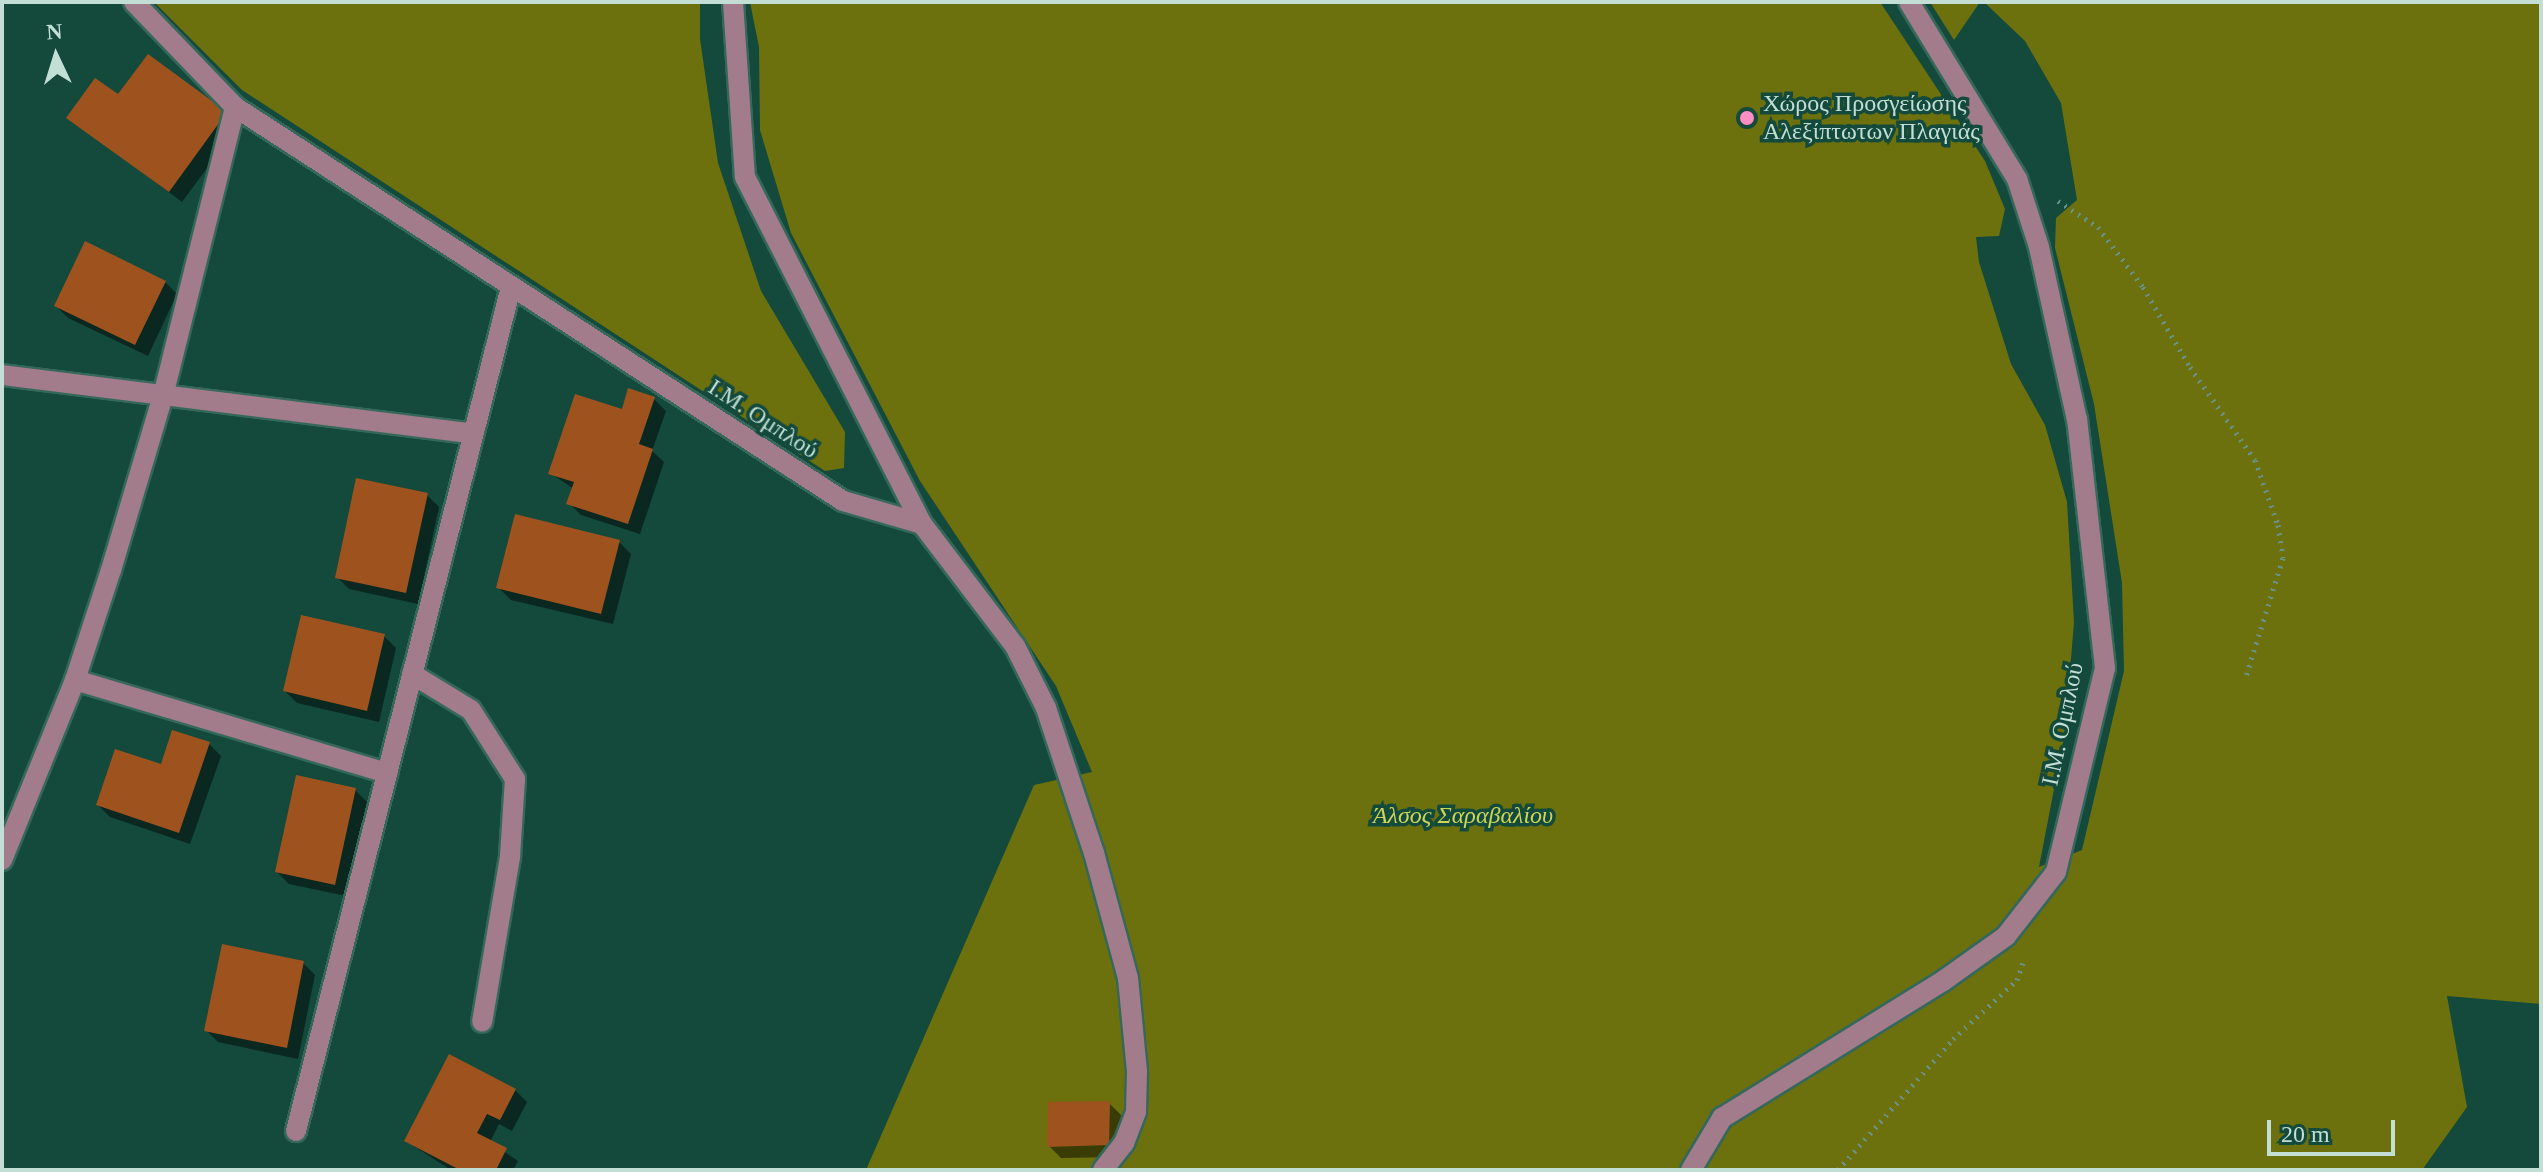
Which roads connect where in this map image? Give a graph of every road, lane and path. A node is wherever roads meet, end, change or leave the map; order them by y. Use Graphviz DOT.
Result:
graph roads {
  1 [pos="134,2"];
  2 [pos="733,2"];
  3 [pos="1909,2"];
  4 [pos="235,107"];
  5 [pos="2022,193"];
  6 [pos="511,287"];
  7 [pos="2,375"];
  8 [pos="164,392"];
  9 [pos="473,434"];
  10 [pos="922,524"];
  11 [pos="412,674"];
  12 [pos="2245,679"];
  13 [pos="75,680"];
  14 [pos="387,773"];
  15 [pos="11,815"];
  16 [pos="2,860"];
  17 [pos="2026,953"];
  18 [pos="482,1022"];
  19 [pos="296,1131"];
  20 [pos="1103,1170"];
  21 [pos="1691,1170"];
  22 [pos="1838,1170"];
  1 -- 4 [label="street, Ι.Μ. Ομπλού"];
  2 -- 10 [label="street"];
  3 -- 5 [label="street, Ι.Μ. Ομπλού"];
  4 -- 6 [label="street, Ι.Μ. Ομπλού"];
  4 -- 8 [label="street"];
  5 -- 12 [label="path"];
  5 -- 21 [label="street, Ι.Μ. Ομπλού"];
  6 -- 9 [label="street"];
  6 -- 10 [label="street, Ι.Μ. Ομπλού"];
  7 -- 8 [label="street"];
  8 -- 9 [label="street"];
  8 -- 13 [label="street"];
  9 -- 11 [label="street"];
  10 -- 20 [label="street"];
  11 -- 14 [label="street"];
  11 -- 18 [label="street"];
  13 -- 14 [label="street"];
  13 -- 15 [label="street"];
  14 -- 19 [label="street"];
  15 -- 16 [label="street"];
  17 -- 22 [label="path"];
}
